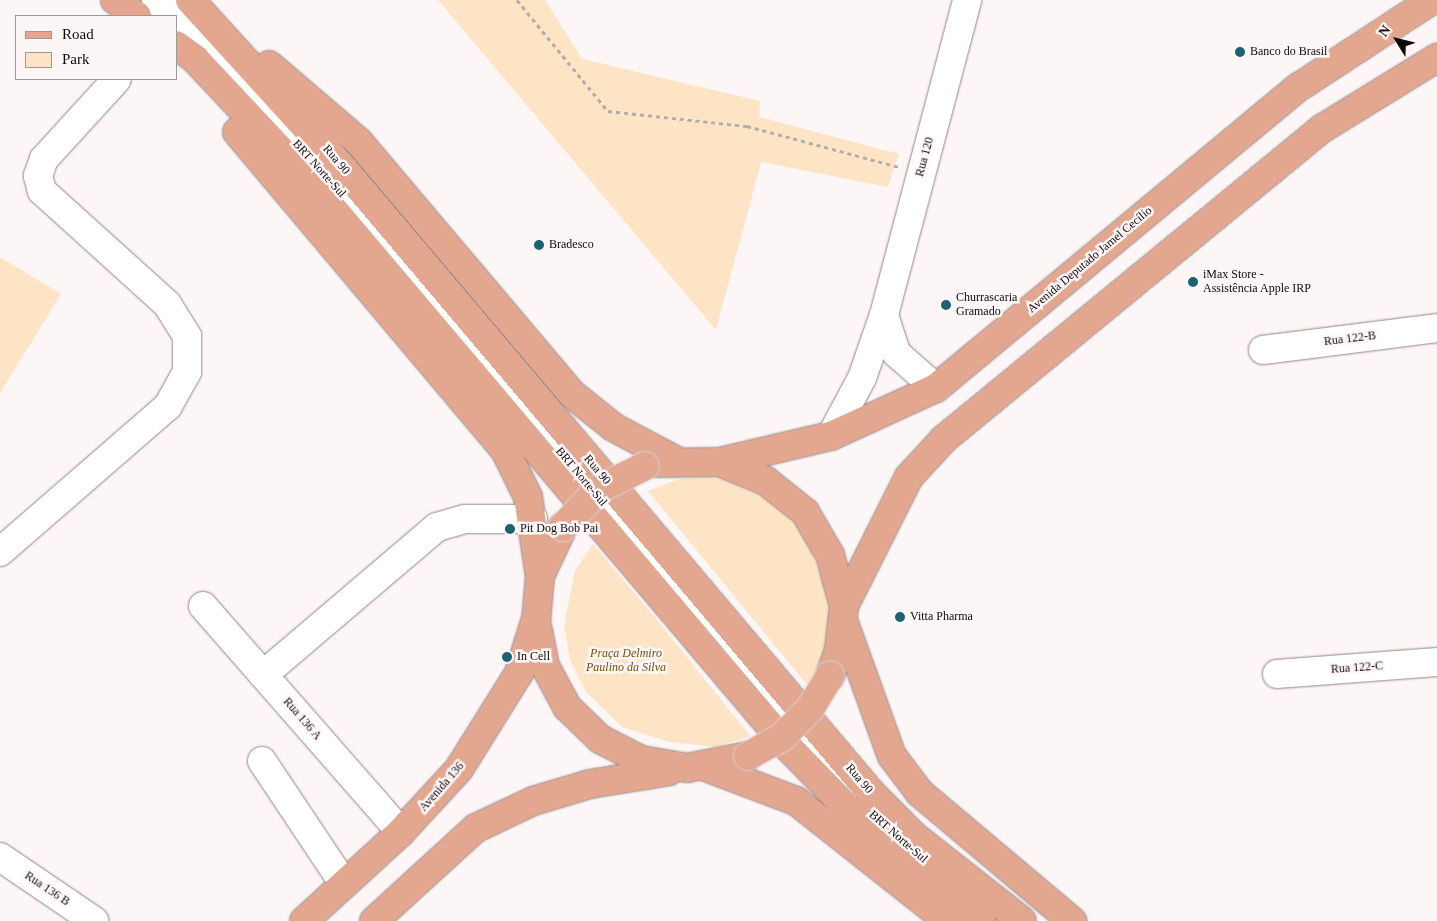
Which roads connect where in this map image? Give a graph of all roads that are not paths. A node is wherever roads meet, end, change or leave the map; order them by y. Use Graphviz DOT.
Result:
graph roads {
  1 [pos="115,0"];
  2 [pos="156,0"];
  3 [pos="192,0"];
  4 [pos="1432,0"];
  5 [pos="964,1"];
  6 [pos="128,15"];
  7 [pos="136,15"];
  8 [pos="173,15"];
  9 [pos="178,20"];
  10 [pos="178,46"];
  11 [pos="1437,58"];
  12 [pos="178,69"];
  13 [pos="116,80"];
  14 [pos="884,315"];
  15 [pos="1437,328"];
  16 [pos="1263,350"];
  17 [pos="936,388"];
  18 [pos="832,436"];
  19 [pos="675,460"];
  20 [pos="720,462"];
  21 [pos="533,519"];
  22 [pos="0,552"];
  23 [pos="540,576"];
  24 [pos="203,606"];
  25 [pos="844,615"];
  26 [pos="536,621"];
  27 [pos="1437,662"];
  28 [pos="1277,674"];
  29 [pos="263,675"];
  30 [pos="262,761"];
  31 [pos="696,767"];
  32 [pos="401,832"];
  33 [pos="0,857"];
  34 [pos="344,884"];
  35 [pos="94,921"];
  36 [pos="304,921"];
  37 [pos="374,921"];
  38 [pos="948,921"];
  39 [pos="980,921"];
  40 [pos="1000,921"];
  41 [pos="1022,921"];
  42 [pos="1072,921"];
  1 -- 6 [label="main road"];
  1 -- 7 [label="main road"];
  2 -- 8 [label="street, BRT Norte-Sul"];
  3 -- 19 [label="main road"];
  3 -- 41 [label="main road, Rua 90"];
  4 -- 17 [label="main road, Avenida Deputado Jamel Cecílio"];
  5 -- 14 [label="street, Rua 120"];
  9 -- 40 [label="street, BRT Norte-Sul"];
  10 -- 39 [label="main road"];
  11 -- 25 [label="main road"];
  12 -- 21 [label="main road"];
  13 -- 22 [label="street"];
  14 -- 17 [label="street"];
  14 -- 18 [label="street, Rua 120"];
  15 -- 16 [label="street, Rua 122-B"];
  17 -- 18 [label="main road, Avenida Deputado Jamel Cecílio"];
  18 -- 20 [label="main road, Avenida Deputado Jamel Cecílio"];
  19 -- 20 [label="main road"];
  19 -- 23 [label="main road, bridge"];
  20 -- 25 [label="main road"];
  21 -- 23 [label="main road"];
  21 -- 29 [label="street"];
  23 -- 26 [label="main road"];
  24 -- 29 [label="street, Rua 136 A"];
  25 -- 31 [label="main road, bridge"];
  25 -- 42 [label="main road"];
  26 -- 31 [label="main road"];
  26 -- 32 [label="main road, Avenida 136"];
  27 -- 28 [label="street, Rua 122-C"];
  29 -- 32 [label="street, Rua 136 A"];
  30 -- 34 [label="street"];
  31 -- 37 [label="main road"];
  31 -- 38 [label="main road"];
  32 -- 34 [label="main road, Avenida 136"];
  33 -- 35 [label="street, Rua 136 B"];
  34 -- 36 [label="main road, Avenida 136"];
}
